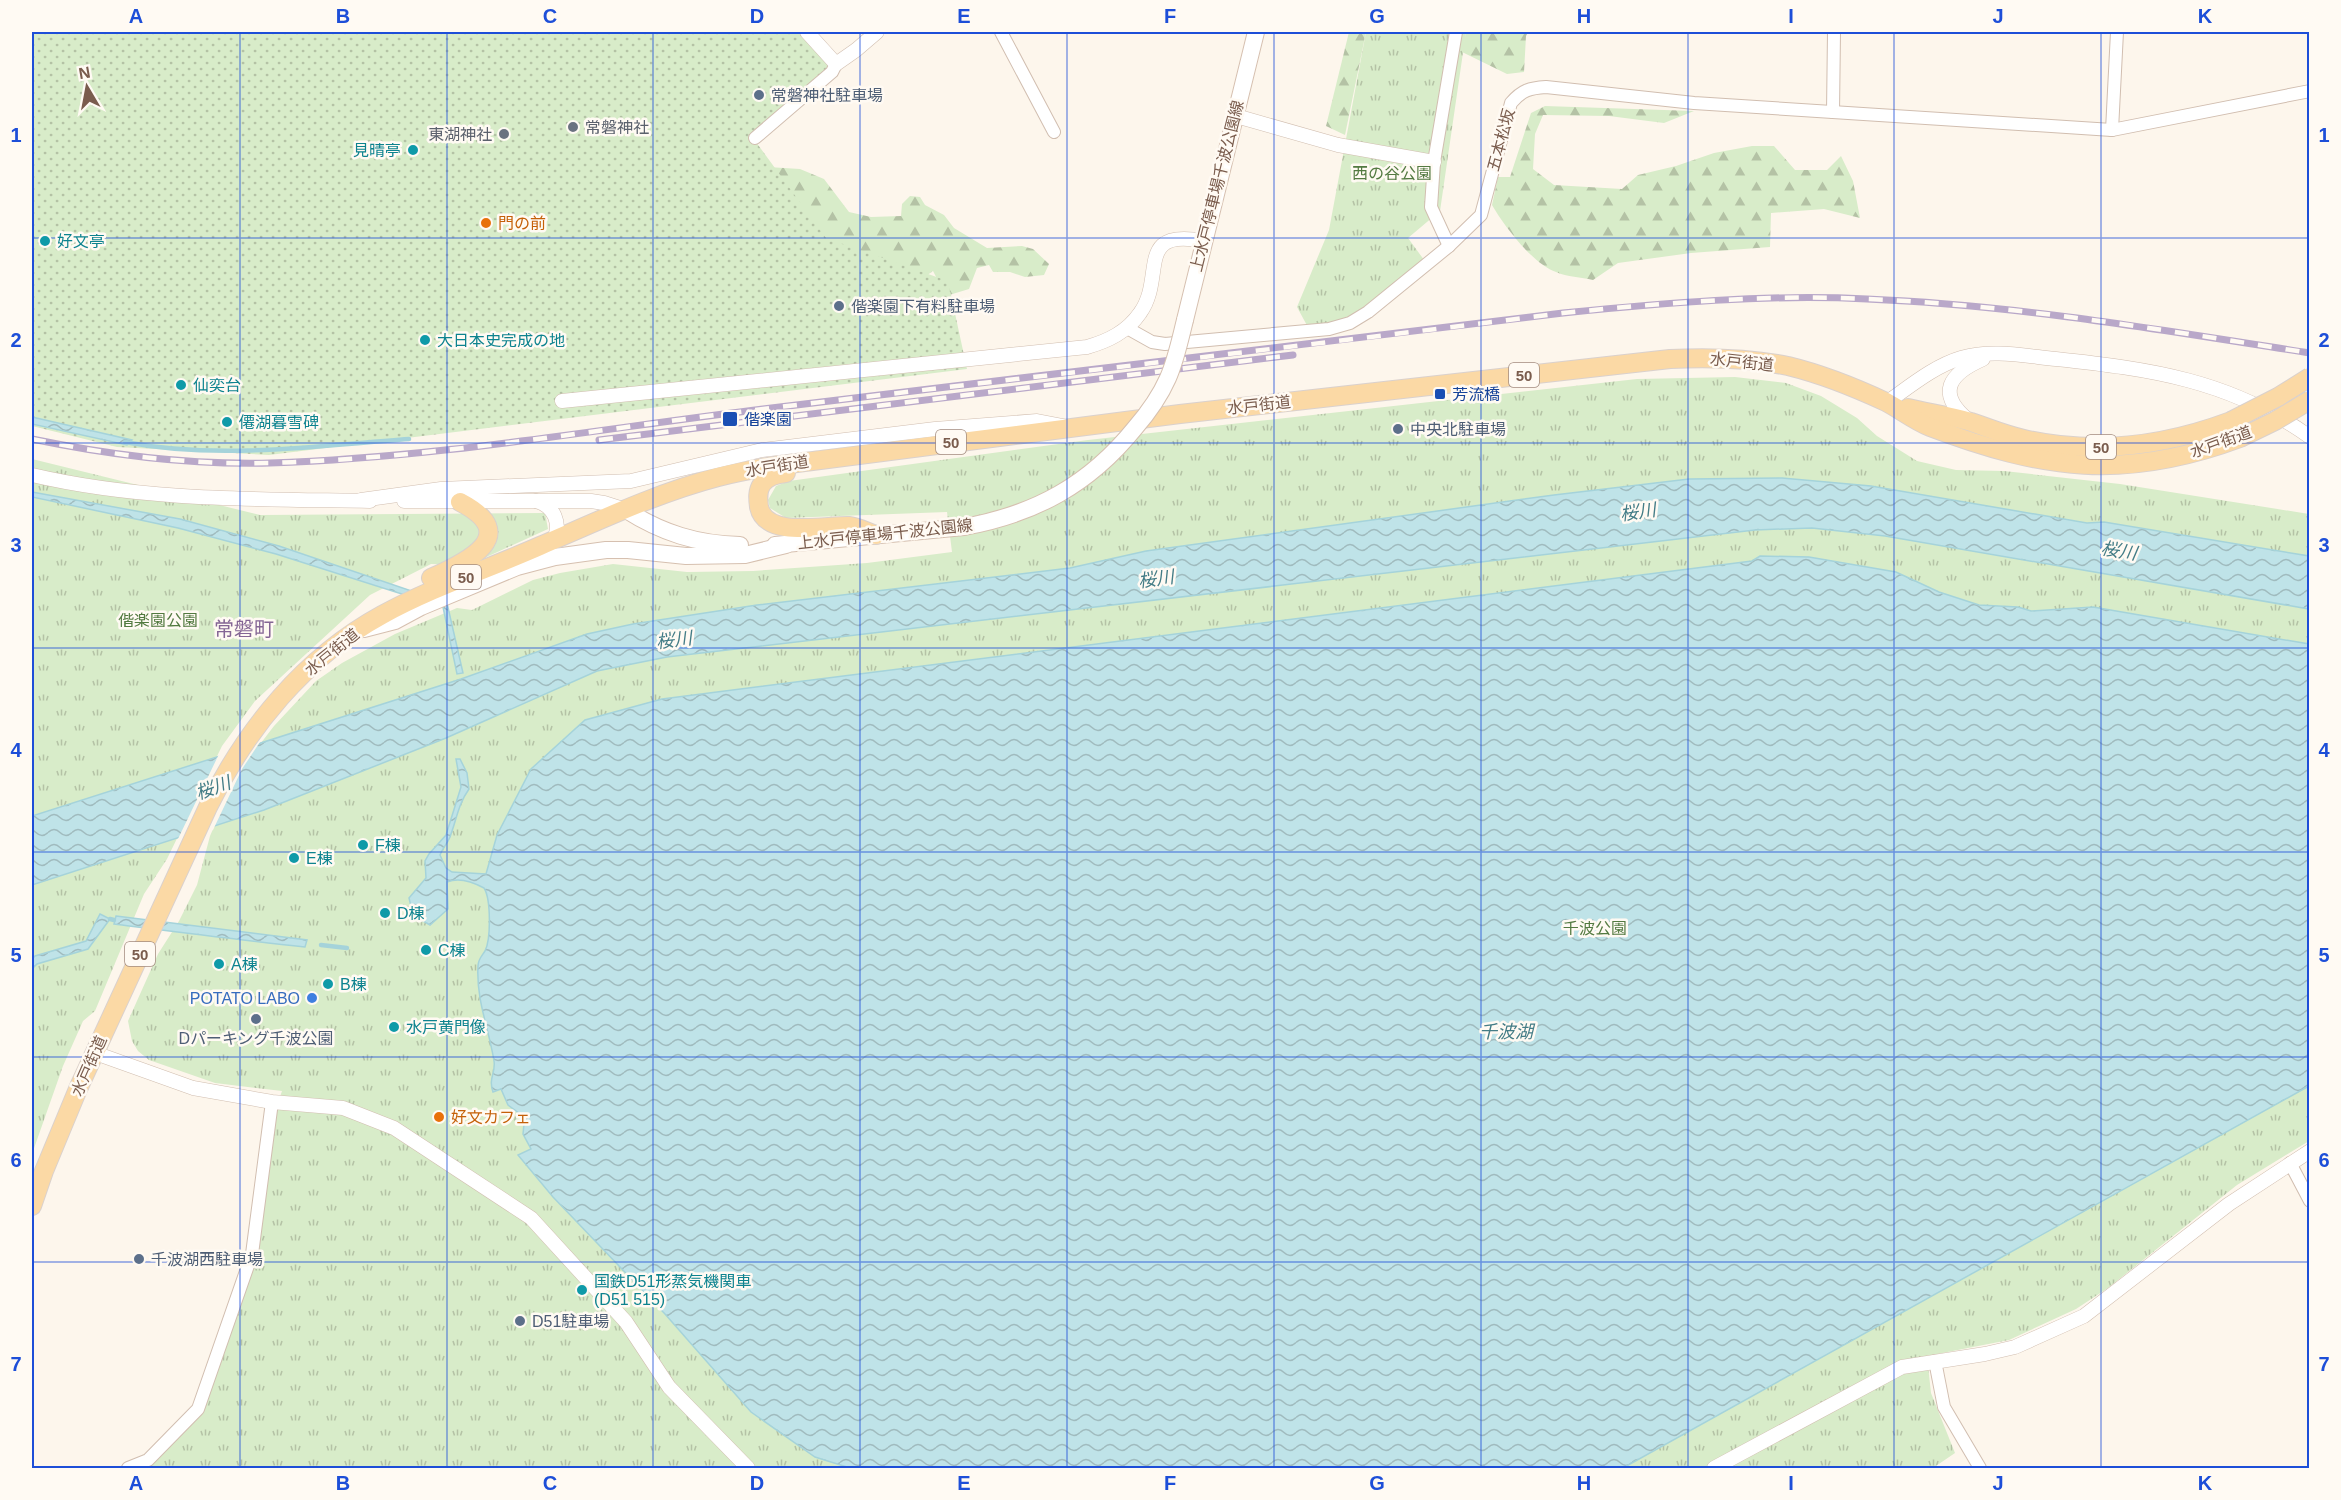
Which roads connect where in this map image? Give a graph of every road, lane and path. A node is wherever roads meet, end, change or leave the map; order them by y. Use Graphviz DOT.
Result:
graph roads {
  1 [pos="807,32"];
  2 [pos="877,32"];
  3 [pos="1001,32"];
  4 [pos="1256,32"];
  5 [pos="1456,32"];
  6 [pos="1834,32"];
  7 [pos="2117,32"];
  8 [pos="836,64"];
  9 [pos="2310,91"];
  10 [pos="1833,112"];
  11 [pos="1236,116"];
  12 [pos="2112,130"];
  13 [pos="1054,132"];
  14 [pos="755,138"];
  15 [pos="1434,162"];
  16 [pos="1203,241"];
  17 [pos="1449,246"];
  18 [pos="1127,328"];
  19 [pos="1999,354"];
  20 [pos="2310,377"];
  21 [pos="2310,400"];
  22 [pos="562,401"];
  23 [pos="1886,403"];
  24 [pos="1971,422"];
  25 [pos="1069,428"];
  26 [pos="2310,437"];
  27 [pos="833,457"];
  28 [pos="32,475"];
  29 [pos="361,500"];
  30 [pos="531,501"];
  31 [pos="460,502"];
  32 [pos="626,510"];
  33 [pos="876,535"];
  34 [pos="554,540"];
  35 [pos="786,545"];
  36 [pos="380,616"];
  37 [pos="356,631"];
  38 [pos="95,1053"];
  39 [pos="272,1102"];
  40 [pos="2310,1151"];
  41 [pos="2290,1163"];
  42 [pos="2310,1201"];
  43 [pos="32,1206"];
  44 [pos="1935,1362"];
  45 [pos="128,1468"];
  46 [pos="748,1468"];
  47 [pos="1714,1468"];
  48 [pos="1980,1468"];
  1 -- 8 [label="street"];
  2 -- 8 [label="street"];
  3 -- 13 [label="street"];
  4 -- 11 [label="main road, 上水戸停車場千波公園線"];
  5 -- 15 [label="street"];
  6 -- 10 [label="street"];
  7 -- 12 [label="street"];
  8 -- 14 [label="street"];
  9 -- 12 [label="street, 五本松坂"];
  10 -- 12 [label="street, 五本松坂"];
  10 -- 17 [label="street, 五本松坂"];
  11 -- 15 [label="street"];
  11 -- 16 [label="main road, 上水戸停車場千波公園線"];
  15 -- 17 [label="street"];
  16 -- 18 [label="street"];
  16 -- 33 [label="main road, 上水戸停車場千波公園線, bridge"];
  17 -- 18 [label="street"];
  18 -- 22 [label="street"];
  19 -- 23 [label="street"];
  19 -- 24 [label="street"];
  19 -- 26 [label="street"];
  20 -- 24 [label="main road, 水戸街道 / 50, bridge"];
  21 -- 23 [label="main road, 水戸街道 / 50, bridge"];
  23 -- 24 [label="main road, 水戸街道 / 50"];
  23 -- 25 [label="main road, 水戸街道 / 50"];
  25 -- 27 [label="main road, 水戸街道 / 50"];
  25 -- 29 [label="street"];
  27 -- 32 [label="main road, 水戸街道 / 50"];
  27 -- 33 [label="main road"];
  28 -- 29 [label="street"];
  29 -- 31 [label="street"];
  30 -- 31 [label="street"];
  30 -- 32 [label="street"];
  30 -- 34 [label="street"];
  31 -- 36 [label="main road"];
  32 -- 34 [label="main road, 水戸街道 / 50"];
  32 -- 35 [label="main road, 上水戸停車場千波公園線"];
  33 -- 35 [label="main road, 上水戸停車場千波公園線"];
  34 -- 36 [label="main road, 水戸街道 / 50"];
  35 -- 37 [label="main road"];
  36 -- 37 [label="main road, 水戸街道 / 50"];
  37 -- 38 [label="main road, 水戸街道 / 50"];
  38 -- 39 [label="street"];
  38 -- 43 [label="main road, 水戸街道 / 50"];
  39 -- 45 [label="street"];
  39 -- 46 [label="street"];
  40 -- 41 [label="street"];
  41 -- 42 [label="street"];
  41 -- 44 [label="street"];
  44 -- 47 [label="street"];
  44 -- 48 [label="street"];
}
